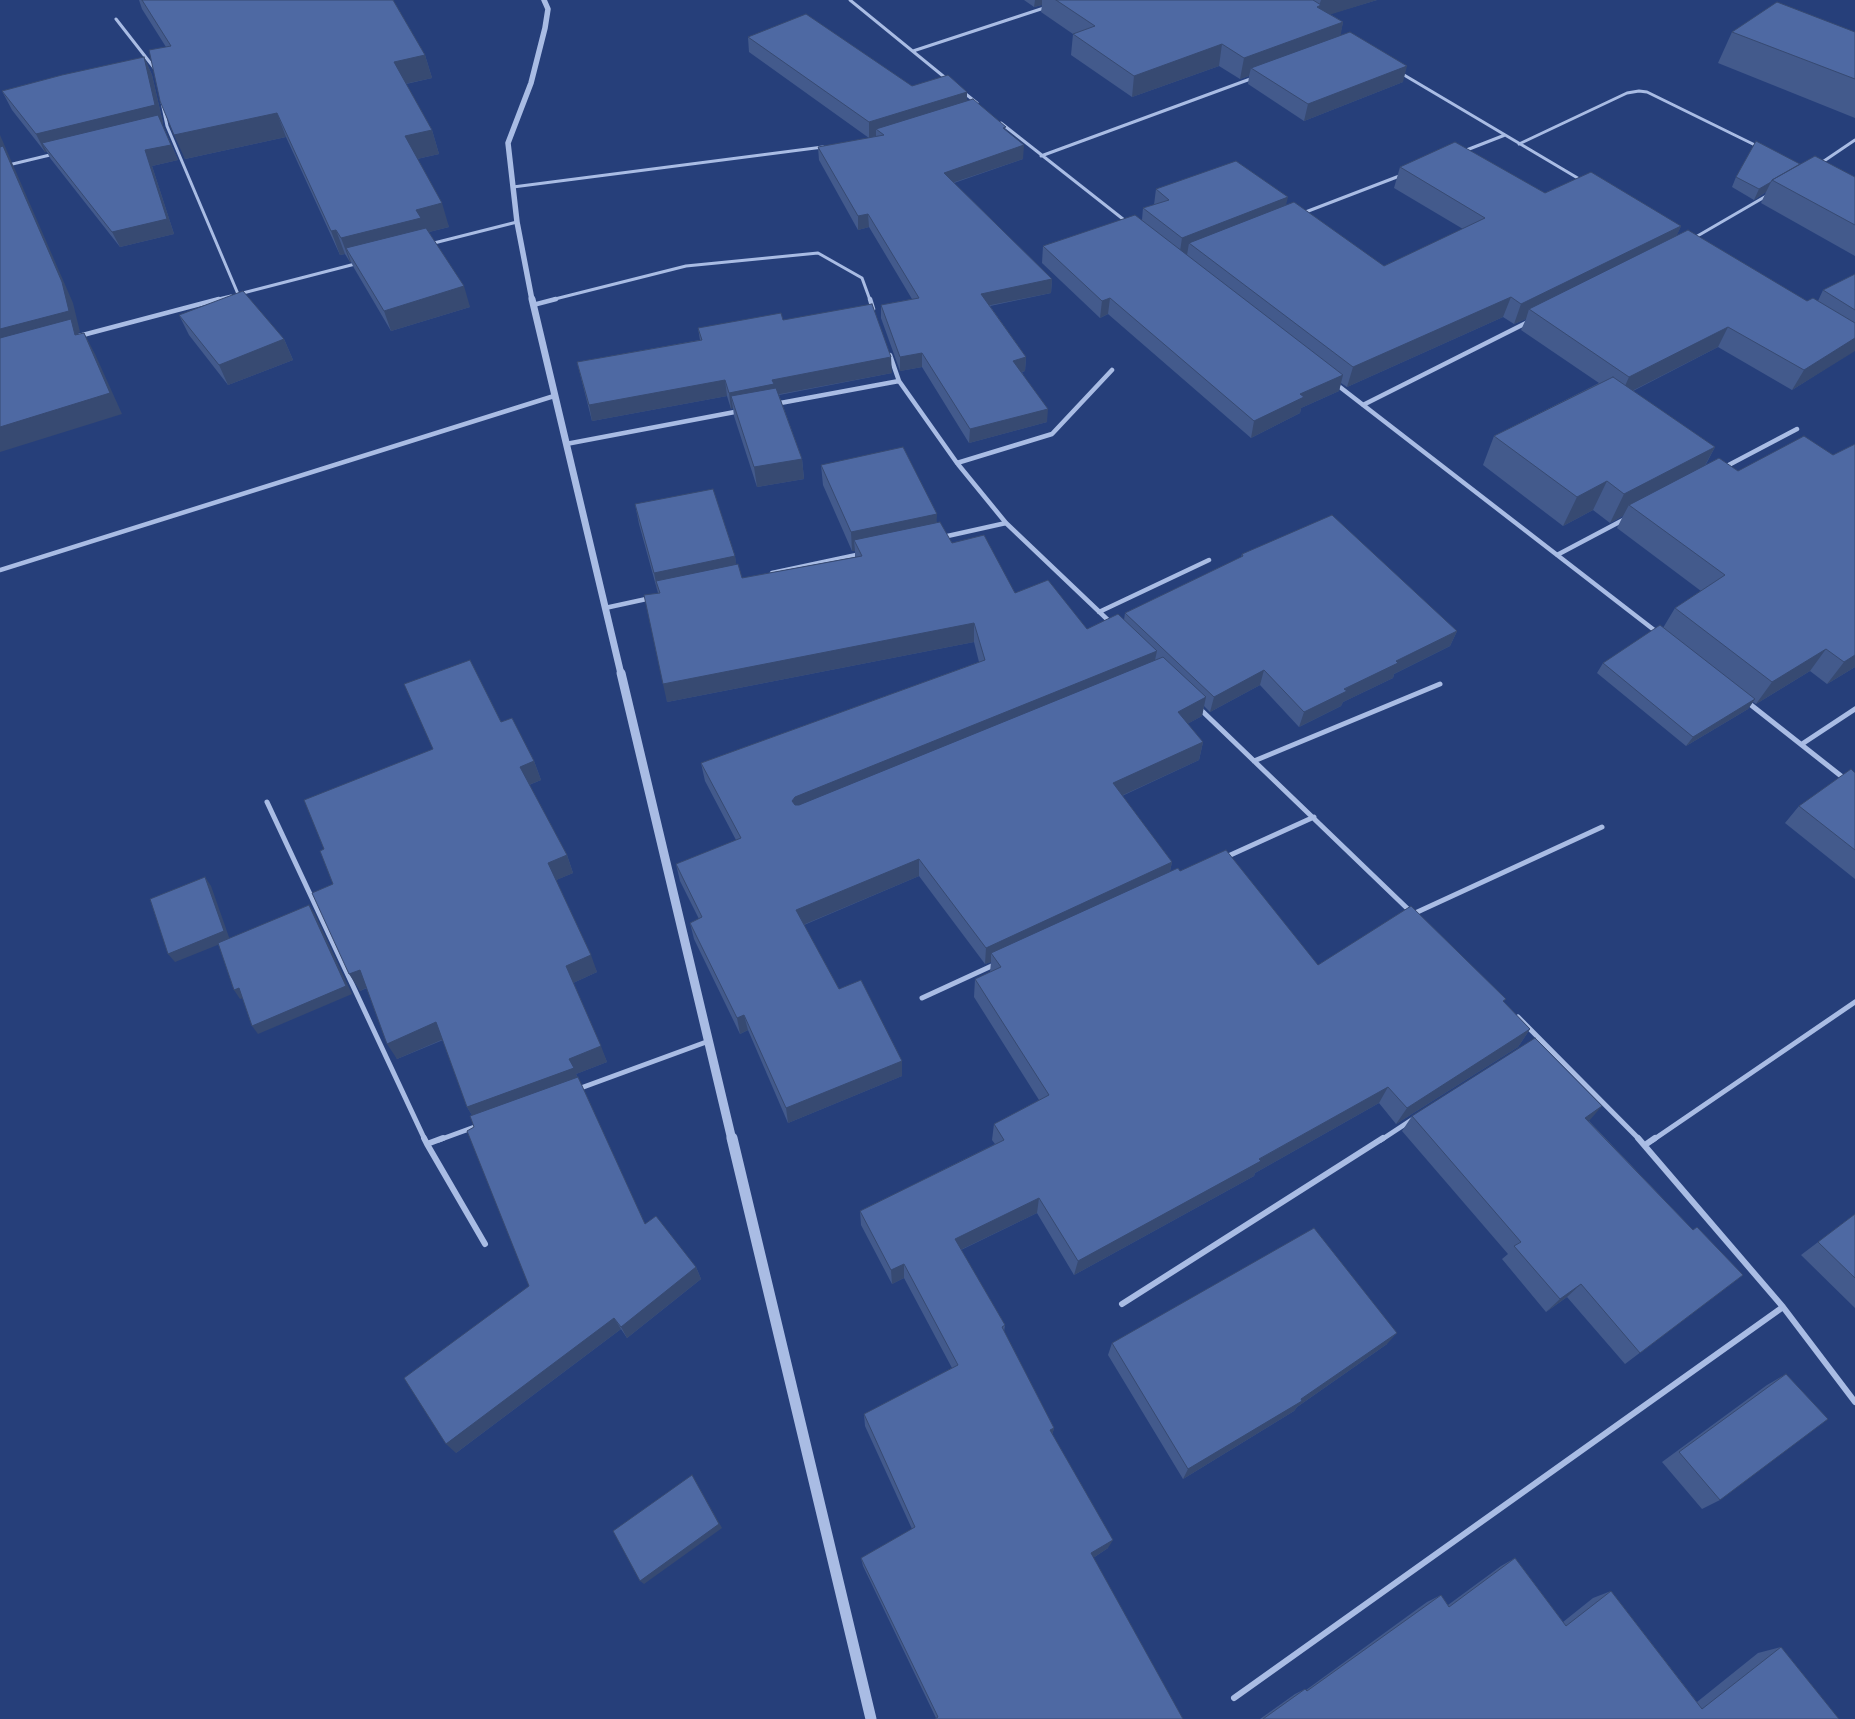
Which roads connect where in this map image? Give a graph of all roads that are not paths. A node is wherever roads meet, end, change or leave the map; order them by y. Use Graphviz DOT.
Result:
graph roads {
  1 [pos="544,0"];
  2 [pos="850,0"];
  3 [pos="1049,6"];
  4 [pos="116,19"];
  5 [pos="913,51"];
  6 [pos="1391,67"];
  7 [pos="156,75"];
  8 [pos="1256,77"];
  9 [pos="950,82"];
  10 [pos="958,88"];
  11 [pos="161,101"];
  12 [pos="971,109"];
  13 [pos="995,118"];
  14 [pos="167,126"];
  15 [pos="157,128"];
  16 [pos="1506,135"];
  17 [pos="1855,140"];
  18 [pos="1519,144"];
  19 [pos="832,146"];
  20 [pos="1766,151"];
  21 [pos="1460,153"];
  22 [pos="56,154"];
  23 [pos="1041,156"];
  24 [pos="1816,166"];
  25 [pos="0,167"];
  26 [pos="1405,174"];
  27 [pos="1586,183"];
  28 [pos="513,187"];
  29 [pos="1776,191"];
  30 [pos="1296,216"];
  31 [pos="517,222"];
  32 [pos="1132,226"];
  33 [pos="1687,242"];
  34 [pos="420,247"];
  35 [pos="363,262"];
  36 [pos="238,294"];
  37 [pos="533,305"];
  38 [pos="875,314"];
  39 [pos="1529,321"];
  40 [pos="76,337"];
  41 [pos="888,349"];
  42 [pos="1112,370"];
  43 [pos="899,381"];
  44 [pos="1332,381"];
  45 [pos="554,396"];
  46 [pos="772,405"];
  47 [pos="1363,405"];
  48 [pos="742,410"];
  49 [pos="1797,429"];
  50 [pos="566,444"];
  51 [pos="956,463"];
  52 [pos="1720,469"];
  53 [pos="1634,514"];
  54 [pos="1006,523"];
  55 [pos="937,538"];
  56 [pos="869,552"];
  57 [pos="1557,555"];
  58 [pos="1209,560"];
  59 [pos="0,570"];
  60 [pos="761,575"];
  61 [pos="654,597"];
  62 [pos="605,608"];
  63 [pos="1099,612"];
  64 [pos="1113,625"];
  65 [pos="1660,634"];
  66 [pos="1440,684"];
  67 [pos="1739,695"];
  68 [pos="1194,703"];
  69 [pos="1855,709"];
  70 [pos="1802,744"];
  71 [pos="1254,761"];
  72 [pos="1855,787"];
  73 [pos="267,802"];
  74 [pos="1314,817"];
  75 [pos="1602,827"];
  76 [pos="1216,862"];
  77 [pos="1413,914"];
  78 [pos="1420,921"];
  79 [pos="1002,961"];
  80 [pos="922,998"];
  81 [pos="1855,1002"];
  82 [pos="1512,1011"];
  83 [pos="1540,1038"];
  84 [pos="709,1041"];
  85 [pos="1531,1044"];
  86 [pos="568,1093"];
  87 [pos="1423,1113"];
  88 [pos="484,1124"];
  89 [pos="427,1144"];
  90 [pos="1645,1145"];
  91 [pos="485,1244"];
  92 [pos="1122,1304"];
  93 [pos="1783,1307"];
  94 [pos="1855,1402"];
  95 [pos="1234,1698"];
  96 [pos="871,1719"];
  1 -- 28 [label="street"];
  2 -- 5 [label="street"];
  3 -- 5 [label="street"];
  4 -- 7 [label="street"];
  5 -- 9 [label="street"];
  6 -- 16 [label="street"];
  8 -- 23 [label="street"];
  10 -- 12 [label="street"];
  11 -- 14 [label="street"];
  13 -- 23 [label="street"];
  14 -- 15 [label="street"];
  14 -- 36 [label="street"];
  16 -- 18 [label="street"];
  16 -- 21 [label="street"];
  17 -- 24 [label="street"];
  18 -- 20 [label="street"];
  18 -- 27 [label="street"];
  19 -- 28 [label="street"];
  22 -- 25 [label="street"];
  23 -- 32 [label="street"];
  26 -- 30 [label="street"];
  28 -- 31 [label="street"];
  29 -- 33 [label="street"];
  31 -- 34 [label="street"];
  31 -- 37 [label="street"];
  35 -- 36 [label="street"];
  36 -- 40 [label="street"];
  37 -- 38 [label="street"];
  37 -- 45 [label="street"];
  39 -- 47 [label="street"];
  41 -- 43 [label="street"];
  42 -- 51 [label="street"];
  43 -- 46 [label="street"];
  43 -- 51 [label="street"];
  44 -- 47 [label="street"];
  45 -- 50 [label="street"];
  45 -- 59 [label="street"];
  47 -- 57 [label="street"];
  48 -- 50 [label="street"];
  49 -- 52 [label="street"];
  50 -- 62 [label="street"];
  51 -- 54 [label="street"];
  53 -- 57 [label="street"];
  54 -- 55 [label="street"];
  54 -- 63 [label="street"];
  56 -- 60 [label="street"];
  57 -- 65 [label="street"];
  58 -- 63 [label="street"];
  61 -- 62 [label="street"];
  62 -- 84 [label="street"];
  63 -- 64 [label="street"];
  66 -- 71 [label="street"];
  67 -- 70 [label="street"];
  68 -- 71 [label="street"];
  69 -- 70 [label="street"];
  70 -- 72 [label="street"];
  71 -- 74 [label="street"];
  73 -- 89 [label="street"];
  74 -- 76 [label="street"];
  74 -- 77 [label="street"];
  75 -- 77 [label="street"];
  77 -- 78 [label="street"];
  79 -- 80 [label="street"];
  81 -- 90 [label="street"];
  82 -- 83 [label="street"];
  83 -- 85 [label="street"];
  83 -- 90 [label="street"];
  84 -- 86 [label="street"];
  84 -- 96 [label="street"];
  87 -- 92 [label="street"];
  88 -- 89 [label="street"];
  89 -- 91 [label="street"];
  90 -- 93 [label="street"];
  93 -- 94 [label="street"];
  93 -- 95 [label="street"];
}
